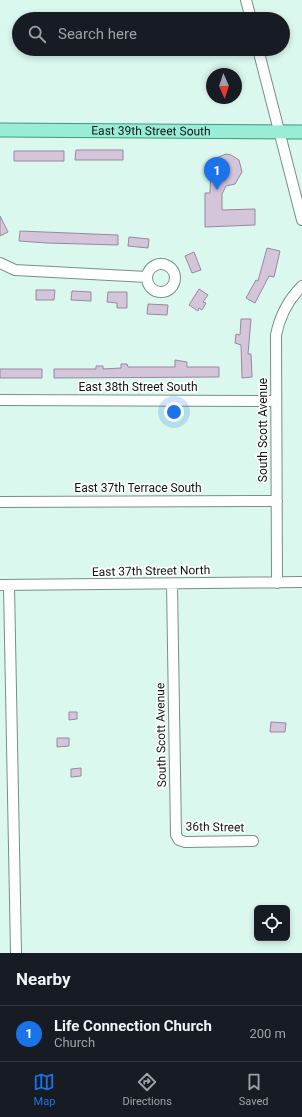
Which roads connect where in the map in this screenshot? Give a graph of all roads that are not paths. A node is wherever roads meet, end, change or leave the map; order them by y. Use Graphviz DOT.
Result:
graph roads {
  1 [pos="246,0"];
  2 [pos="249,12"];
  3 [pos="260,56"];
  4 [pos="0,130"];
  5 [pos="280,132"];
  6 [pos="302,132"];
  7 [pos="302,220"];
  8 [pos="0,263"];
  9 [pos="147,277"];
  10 [pos="302,286"];
  11 [pos="0,400"];
  12 [pos="276,401"];
  13 [pos="277,501"];
  14 [pos="0,502"];
  15 [pos="302,582"];
  16 [pos="277,583"];
  17 [pos="172,584"];
  18 [pos="5,585"];
  19 [pos="177,837"];
  20 [pos="253,841"];
  21 [pos="16,953"];
  1 -- 2 [label="street"];
  3 -- 5 [label="street"];
  4 -- 5 [label="main road, East 39th Street South"];
  5 -- 6 [label="main road, East 39th Street South"];
  5 -- 7 [label="street"];
  8 -- 9 [label="street"];
  10 -- 12 [label="street, South Scott Avenue"];
  11 -- 12 [label="street, East 38th Street South"];
  12 -- 13 [label="street, South Scott Avenue"];
  13 -- 14 [label="street, East 37th Terrace South"];
  13 -- 16 [label="street, South Scott Avenue"];
  15 -- 16 [label="street, East 37th Street North"];
  16 -- 17 [label="street, East 37th Street North"];
  17 -- 18 [label="street, East 37th Street North"];
  17 -- 19 [label="street, South Scott Avenue"];
  18 -- 21 [label="street"];
  19 -- 20 [label="street, 36th Street"];
}
